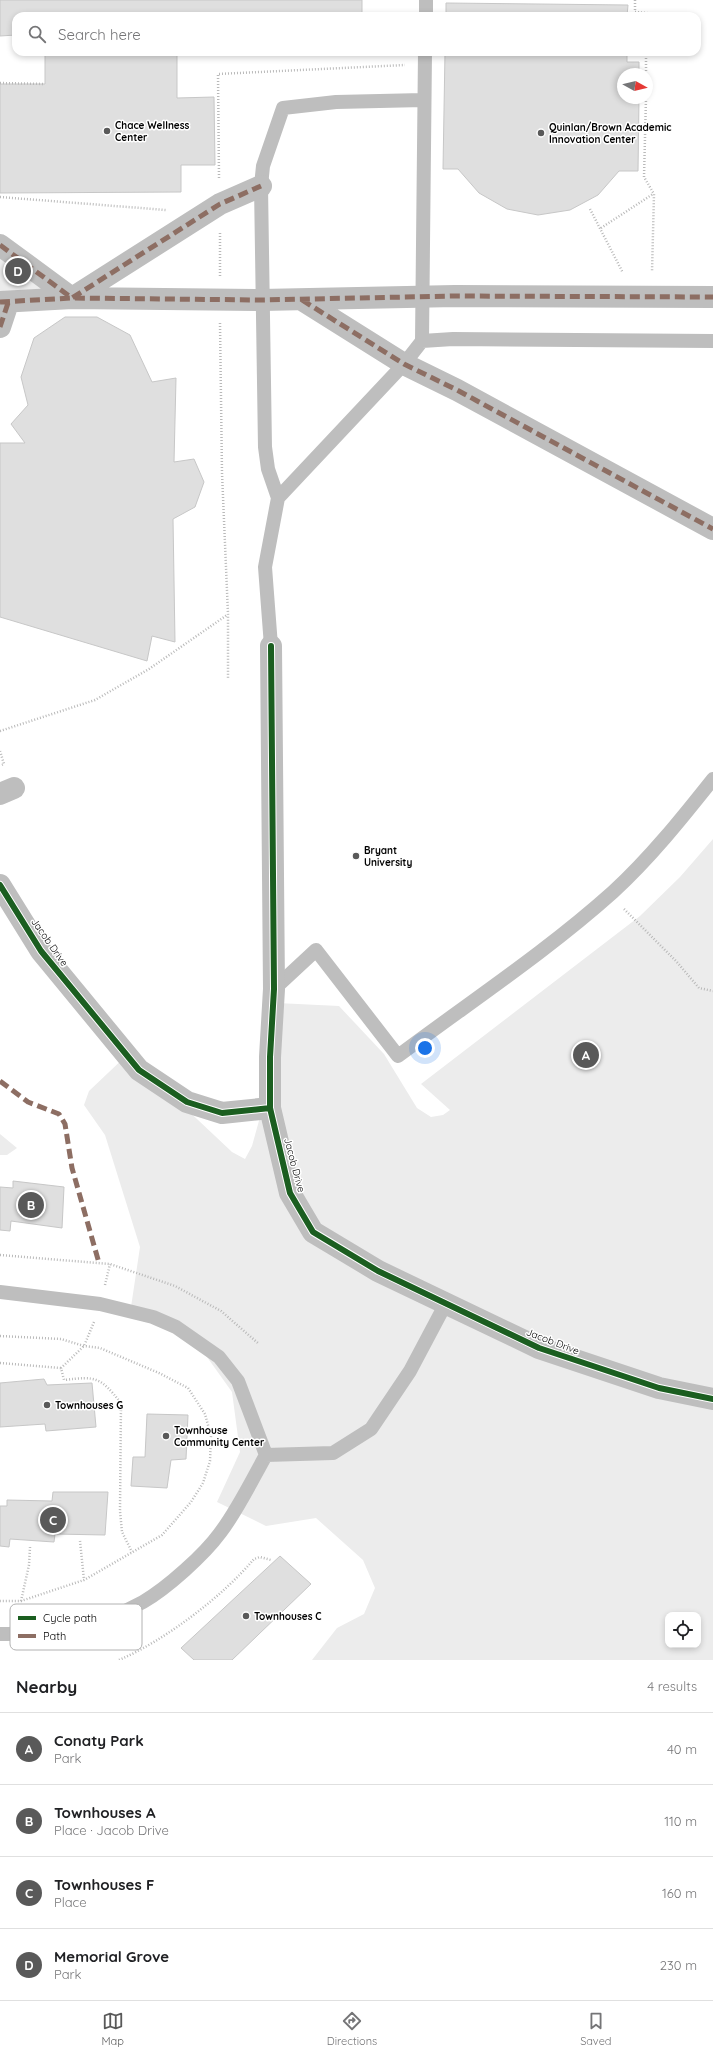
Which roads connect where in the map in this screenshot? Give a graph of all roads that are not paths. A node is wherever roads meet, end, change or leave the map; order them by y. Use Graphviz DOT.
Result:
graph roads {
  1 [pos="426,0"];
  2 [pos="426,12"];
  3 [pos="425,56"];
  4 [pos="424,100"];
  5 [pos="261,186"];
  6 [pos="0,244"];
  7 [pos="423,297"];
  8 [pos="72,298"];
  9 [pos="713,298"];
  10 [pos="261,300"];
  11 [pos="302,300"];
  12 [pos="4,303"];
  13 [pos="0,327"];
  14 [pos="422,341"];
  15 [pos="713,341"];
  16 [pos="404,364"];
  17 [pos="278,498"];
  18 [pos="713,528"];
  19 [pos="271,646"];
  20 [pos="713,779"];
  21 [pos="0,885"];
  22 [pos="274,989"];
  23 [pos="270,1108"];
  24 [pos="0,1292"];
  25 [pos="445,1305"];
  26 [pos="713,1399"];
  27 [pos="266,1455"];
  28 [pos="137,1604"];
  29 [pos="10,1633"];
  30 [pos="0,1634"];
  1 -- 2 [label="lane"];
  3 -- 4 [label="lane"];
  4 -- 5 [label="lane"];
  4 -- 7 [label="lane"];
  5 -- 8 [label="street"];
  5 -- 10 [label="lane"];
  6 -- 8 [label="street"];
  7 -- 9 [label="street"];
  7 -- 11 [label="street"];
  7 -- 14 [label="lane"];
  8 -- 10 [label="street"];
  8 -- 12 [label="street"];
  10 -- 11 [label="street"];
  10 -- 17 [label="lane"];
  11 -- 16 [label="street"];
  12 -- 13 [label="street"];
  14 -- 15 [label="lane"];
  14 -- 16 [label="lane"];
  16 -- 17 [label="lane"];
  16 -- 18 [label="street"];
  17 -- 19 [label="lane"];
  19 -- 22 [label="street"];
  20 -- 22 [label="lane"];
  21 -- 23 [label="street, Jacob Drive"];
  22 -- 23 [label="street"];
  23 -- 25 [label="street, Jacob Drive"];
  24 -- 27 [label="lane"];
  25 -- 26 [label="street, Jacob Drive"];
  25 -- 27 [label="lane"];
  27 -- 28 [label="lane"];
  29 -- 30 [label="lane"];
}
